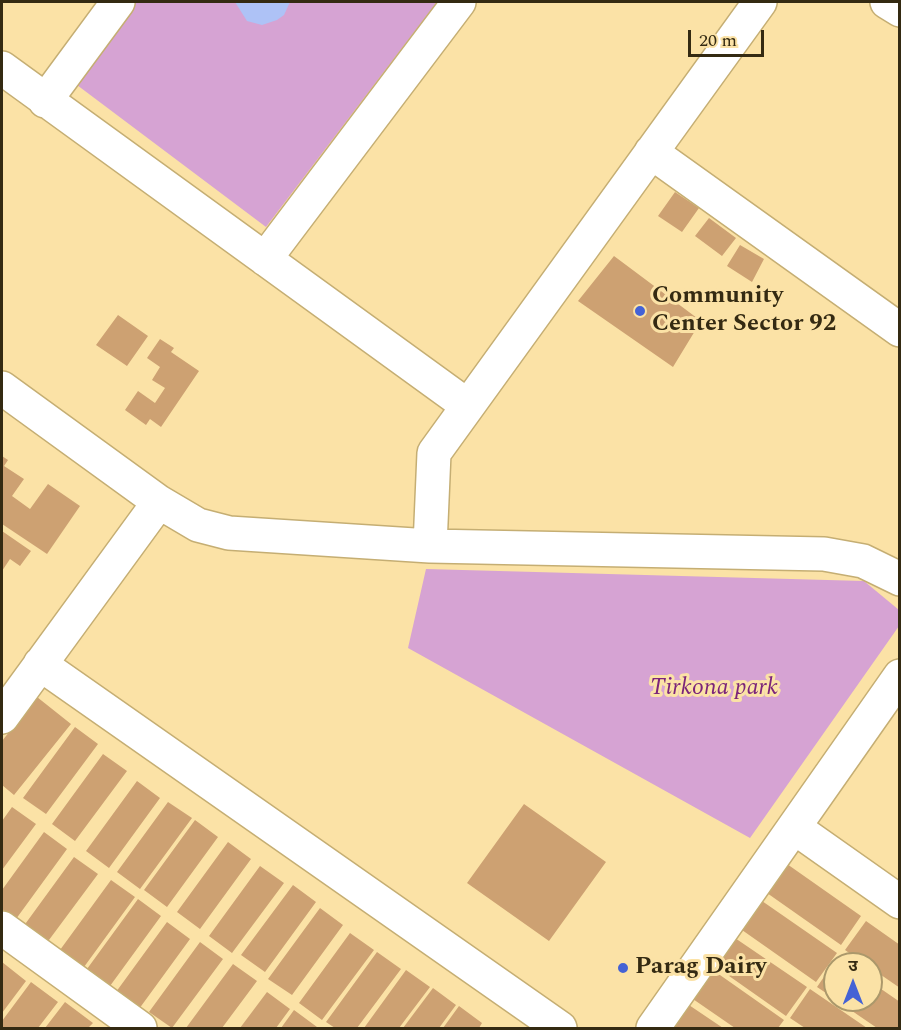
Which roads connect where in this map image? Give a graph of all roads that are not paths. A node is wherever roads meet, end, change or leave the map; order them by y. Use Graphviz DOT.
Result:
graph roads {
  1 [pos="118,2"];
  2 [pos="459,2"];
  3 [pos="760,2"];
  4 [pos="887,2"];
  5 [pos="900,10"];
  6 [pos="2,68"];
  7 [pos="45,101"];
  8 [pos="651,152"];
  9 [pos="265,259"];
  10 [pos="900,330"];
  11 [pos="2,388"];
  12 [pos="468,406"];
  13 [pos="159,502"];
  14 [pos="430,546"];
  15 [pos="900,579"];
  16 [pos="40,664"];
  17 [pos="900,676"];
  18 [pos="2,717"];
  19 [pos="795,828"];
  20 [pos="900,902"];
  21 [pos="2,928"];
  22 [pos="140,1029"];
  23 [pos="560,1029"];
  24 [pos="653,1029"];
  1 -- 7 [label="street"];
  2 -- 9 [label="street"];
  3 -- 8 [label="street"];
  4 -- 5 [label="street"];
  6 -- 7 [label="street"];
  7 -- 9 [label="street"];
  8 -- 10 [label="street"];
  8 -- 12 [label="street"];
  9 -- 12 [label="street"];
  11 -- 13 [label="street"];
  12 -- 14 [label="street"];
  13 -- 14 [label="street"];
  13 -- 16 [label="street"];
  14 -- 15 [label="street"];
  16 -- 18 [label="street"];
  16 -- 23 [label="street"];
  17 -- 19 [label="street"];
  19 -- 20 [label="street"];
  19 -- 24 [label="street"];
  21 -- 22 [label="street"];
}
